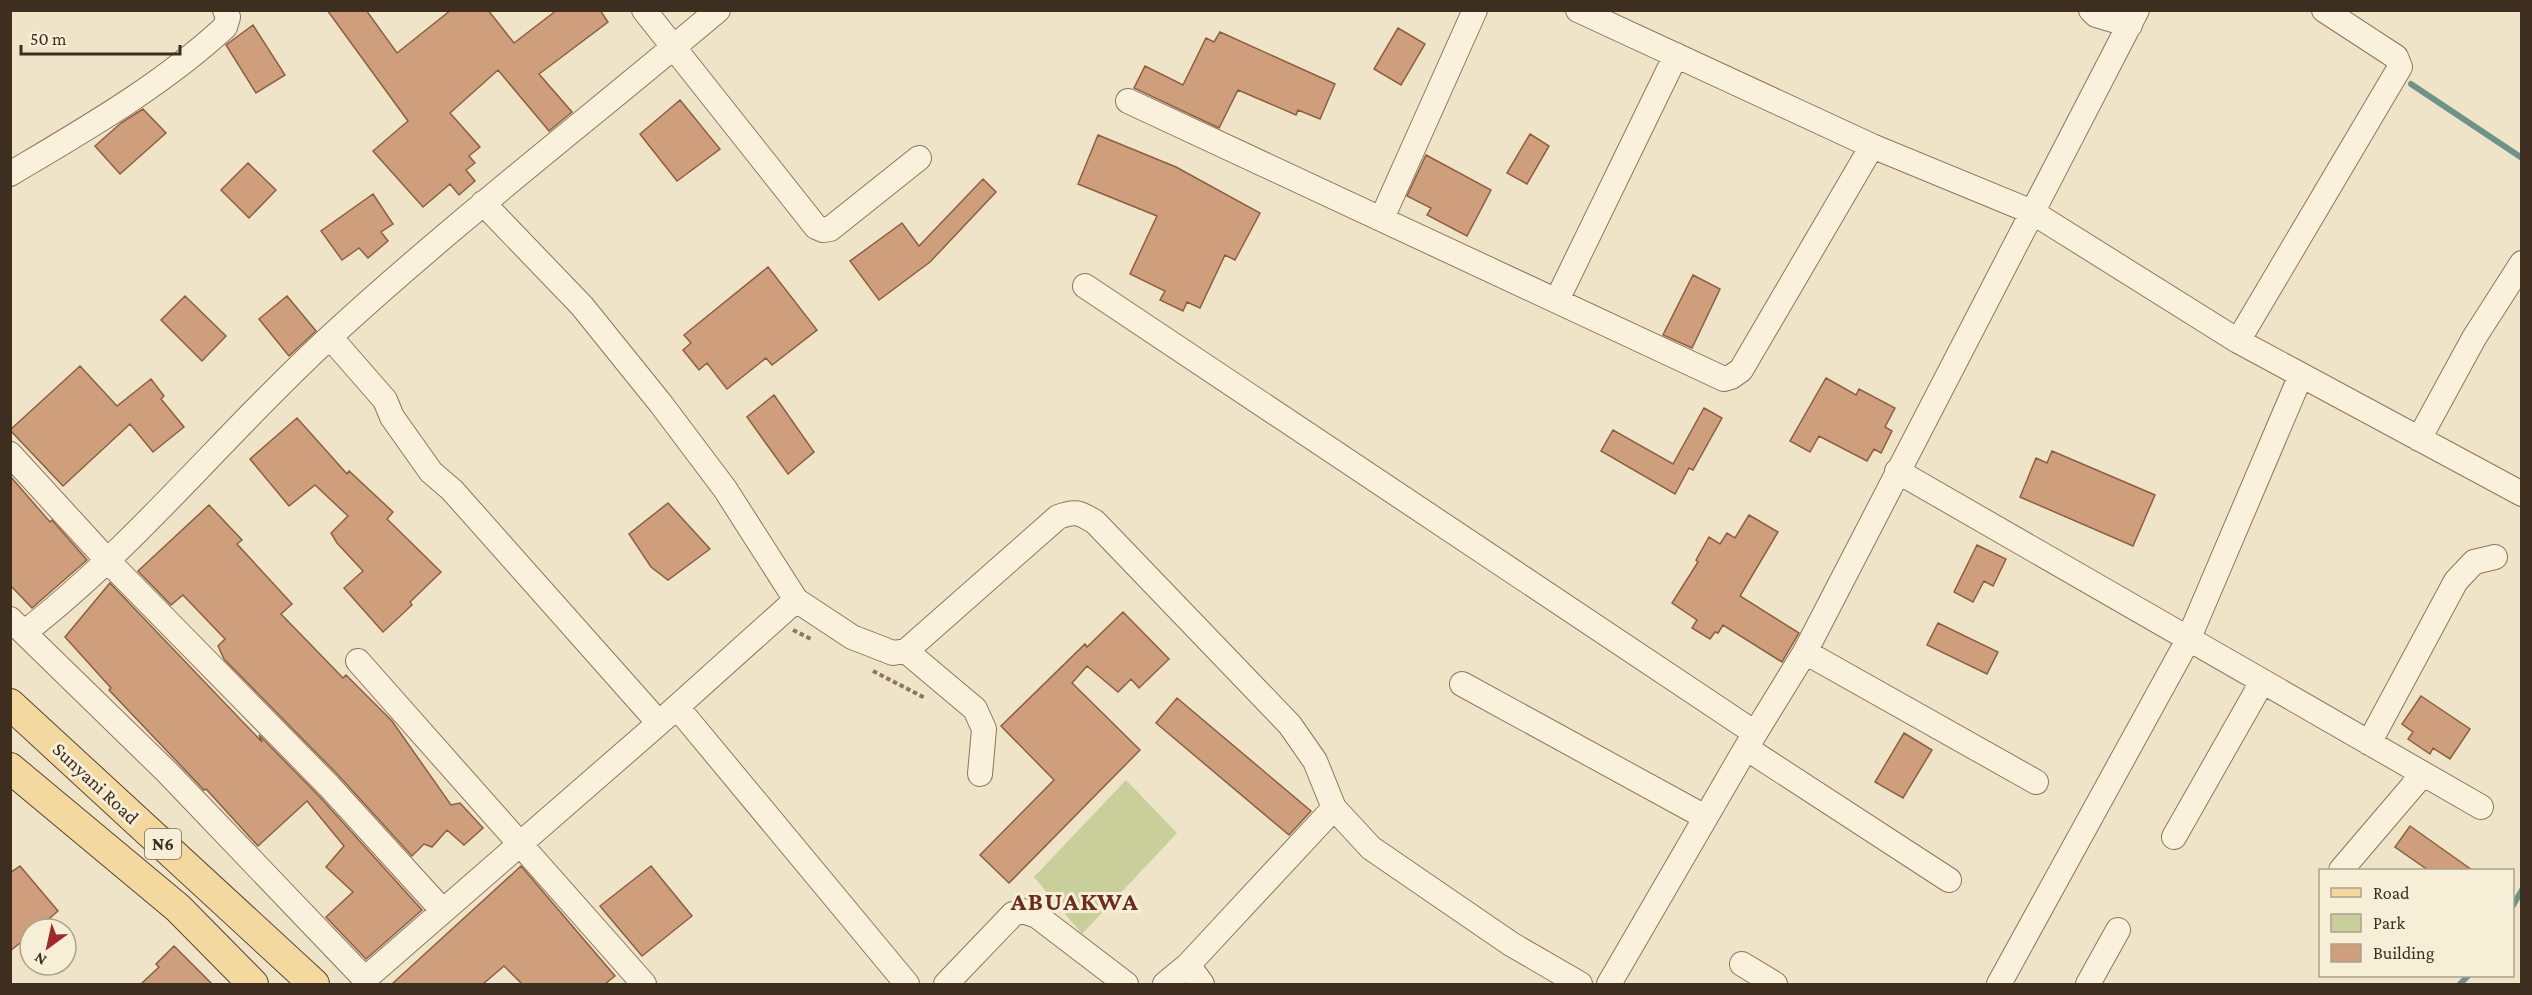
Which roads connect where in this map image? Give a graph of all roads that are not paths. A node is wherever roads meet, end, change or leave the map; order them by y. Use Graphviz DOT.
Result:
graph roads {
  1 [pos="225,10"];
  2 [pos="644,10"];
  3 [pos="718,10"];
  4 [pos="1475,10"];
  5 [pos="1578,10"];
  6 [pos="2091,10"];
  7 [pos="2324,10"];
  8 [pos="2134,18"];
  9 [pos="674,48"];
  10 [pos="1676,55"];
  11 [pos="1128,101"];
  12 [pos="1872,146"];
  13 [pos="919,158"];
  14 [pos="10,174"];
  15 [pos="483,203"];
  16 [pos="2032,212"];
  17 [pos="1382,218"];
  18 [pos="2522,263"];
  19 [pos="1085,286"];
  20 [pos="1557,300"];
  21 [pos="330,338"];
  22 [pos="2238,341"];
  23 [pos="2301,375"];
  24 [pos="2419,439"];
  25 [pos="10,454"];
  26 [pos="1898,471"];
  27 [pos="2522,494"];
  28 [pos="2495,557"];
  29 [pos="108,561"];
  30 [pos="796,600"];
  31 [pos="18,626"];
  32 [pos="2188,640"];
  33 [pos="906,651"];
  34 [pos="1805,652"];
  35 [pos="358,661"];
  36 [pos="2262,682"];
  37 [pos="1462,684"];
  38 [pos="10,704"];
  39 [pos="677,707"];
  40 [pos="659,723"];
  41 [pos="1750,740"];
  42 [pos="2369,743"];
  43 [pos="10,768"];
  44 [pos="980,774"];
  45 [pos="2423,774"];
  46 [pos="2036,782"];
  47 [pos="2481,807"];
  48 [pos="1334,808"];
  49 [pos="1705,817"];
  50 [pos="2174,837"];
  51 [pos="519,844"];
  52 [pos="2342,869"];
  53 [pos="1949,880"];
  54 [pos="443,911"];
  55 [pos="2118,930"];
  56 [pos="1742,964"];
  57 [pos="1195,975"];
  58 [pos="253,984"];
  59 [pos="314,984"];
  60 [pos="644,984"];
  61 [pos="907,984"];
  62 [pos="946,984"];
  63 [pos="1126,984"];
  64 [pos="1165,984"];
  65 [pos="1580,984"];
  66 [pos="1609,984"];
  67 [pos="1775,984"];
  68 [pos="1999,984"];
  69 [pos="2088,984"];
  1 -- 14 [label="street"];
  2 -- 9 [label="street"];
  3 -- 9 [label="street"];
  4 -- 17 [label="street"];
  5 -- 10 [label="street"];
  6 -- 8 [label="street"];
  7 -- 22 [label="street"];
  8 -- 16 [label="street"];
  9 -- 13 [label="street"];
  9 -- 15 [label="street"];
  10 -- 12 [label="street"];
  10 -- 20 [label="street"];
  11 -- 17 [label="street"];
  12 -- 16 [label="street"];
  12 -- 20 [label="street"];
  15 -- 21 [label="street"];
  15 -- 30 [label="street"];
  16 -- 22 [label="street"];
  16 -- 26 [label="street"];
  17 -- 20 [label="street"];
  18 -- 24 [label="street"];
  19 -- 41 [label="street"];
  21 -- 29 [label="street"];
  21 -- 40 [label="street"];
  22 -- 23 [label="street"];
  23 -- 24 [label="street"];
  23 -- 32 [label="street"];
  24 -- 27 [label="street"];
  25 -- 29 [label="street"];
  26 -- 32 [label="street"];
  26 -- 34 [label="street"];
  28 -- 42 [label="street"];
  29 -- 31 [label="street"];
  29 -- 54 [label="street"];
  30 -- 33 [label="street"];
  30 -- 39 [label="street"];
  31 -- 54 [label="street"];
  32 -- 36 [label="street"];
  32 -- 68 [label="street"];
  33 -- 44 [label="street"];
  33 -- 48 [label="street"];
  34 -- 41 [label="street"];
  34 -- 46 [label="street"];
  35 -- 51 [label="street"];
  36 -- 42 [label="street"];
  36 -- 50 [label="street"];
  37 -- 49 [label="street"];
  38 -- 59 [label="main road, Sunyani Road / N6"];
  39 -- 40 [label="street"];
  39 -- 61 [label="street"];
  40 -- 51 [label="street"];
  41 -- 49 [label="street"];
  41 -- 53 [label="street"];
  42 -- 45 [label="street"];
  43 -- 58 [label="main road, Sunyani Road / N6"];
  45 -- 47 [label="street"];
  45 -- 52 [label="street"];
  48 -- 57 [label="street"];
  48 -- 65 [label="street"];
  49 -- 66 [label="street"];
  51 -- 54 [label="street"];
  51 -- 60 [label="street"];
  55 -- 69 [label="street"];
  56 -- 67 [label="street"];
  57 -- 64 [label="street"];
  62 -- 63 [label="street"];
}
